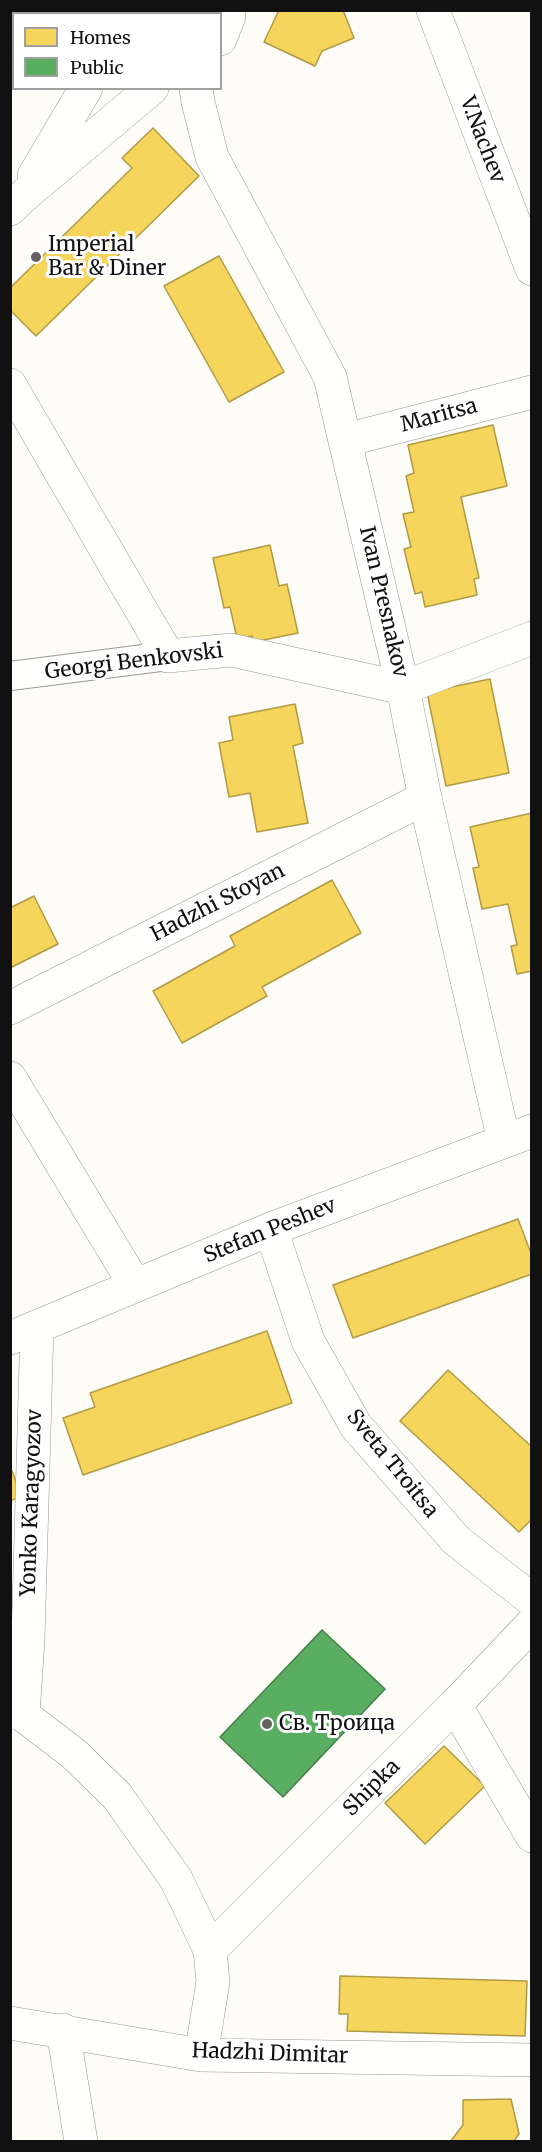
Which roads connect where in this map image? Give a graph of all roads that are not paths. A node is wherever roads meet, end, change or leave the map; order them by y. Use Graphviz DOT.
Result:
graph roads {
  1 [pos="229,10"];
  2 [pos="434,10"];
  3 [pos="222,34"];
  4 [pos="85,90"];
  5 [pos="150,90"];
  6 [pos="196,90"];
  7 [pos="16,204"];
  8 [pos="531,269"];
  9 [pos="10,385"];
  10 [pos="531,392"];
  11 [pos="346,440"];
  12 [pos="531,638"];
  13 [pos="168,656"];
  14 [pos="10,676"];
  15 [pos="403,687"];
  16 [pos="425,798"];
  17 [pos="10,1008"];
  18 [pos="10,1078"];
  19 [pos="518,1136"];
  20 [pos="271,1229"];
  21 [pos="135,1285"];
  22 [pos="24,1332"];
  23 [pos="531,1600"];
  24 [pos="531,1624"];
  25 [pos="455,1705"];
  26 [pos="17,1712"];
  27 [pos="531,1836"];
  28 [pos="210,1950"];
  29 [pos="10,2023"];
  30 [pos="63,2031"];
  31 [pos="201,2055"];
  32 [pos="531,2060"];
  33 [pos="81,2142"];
  1 -- 3 [label="street"];
  2 -- 8 [label="street, V.Nachev"];
  4 -- 7 [label="street"];
  5 -- 7 [label="street"];
  6 -- 11 [label="street, Ivan Presnakov"];
  9 -- 13 [label="street"];
  10 -- 11 [label="street, Maritsa"];
  11 -- 15 [label="street, Ivan Presnakov"];
  12 -- 15 [label="street"];
  13 -- 14 [label="street, Georgi Benkovski"];
  13 -- 15 [label="street, Georgi Benkovski"];
  15 -- 16 [label="street, Ivan Presnakov"];
  16 -- 17 [label="street, Hadzhi Stoyan"];
  16 -- 19 [label="street, Ivan Presnakov"];
  18 -- 21 [label="street"];
  19 -- 20 [label="street, Stefan Peshev"];
  20 -- 21 [label="street, Stefan Peshev"];
  20 -- 23 [label="street, Sveta Troitsa"];
  21 -- 22 [label="street, Stefan Peshev"];
  22 -- 26 [label="street, Yonko Karagyozov"];
  24 -- 25 [label="street, Shipka"];
  25 -- 27 [label="street"];
  25 -- 28 [label="street, Shipka"];
  26 -- 28 [label="street"];
  28 -- 31 [label="street"];
  29 -- 30 [label="street, Hadzhi Dimitar"];
  30 -- 31 [label="street, Hadzhi Dimitar"];
  30 -- 33 [label="street"];
  31 -- 32 [label="street, Hadzhi Dimitar"];
}
